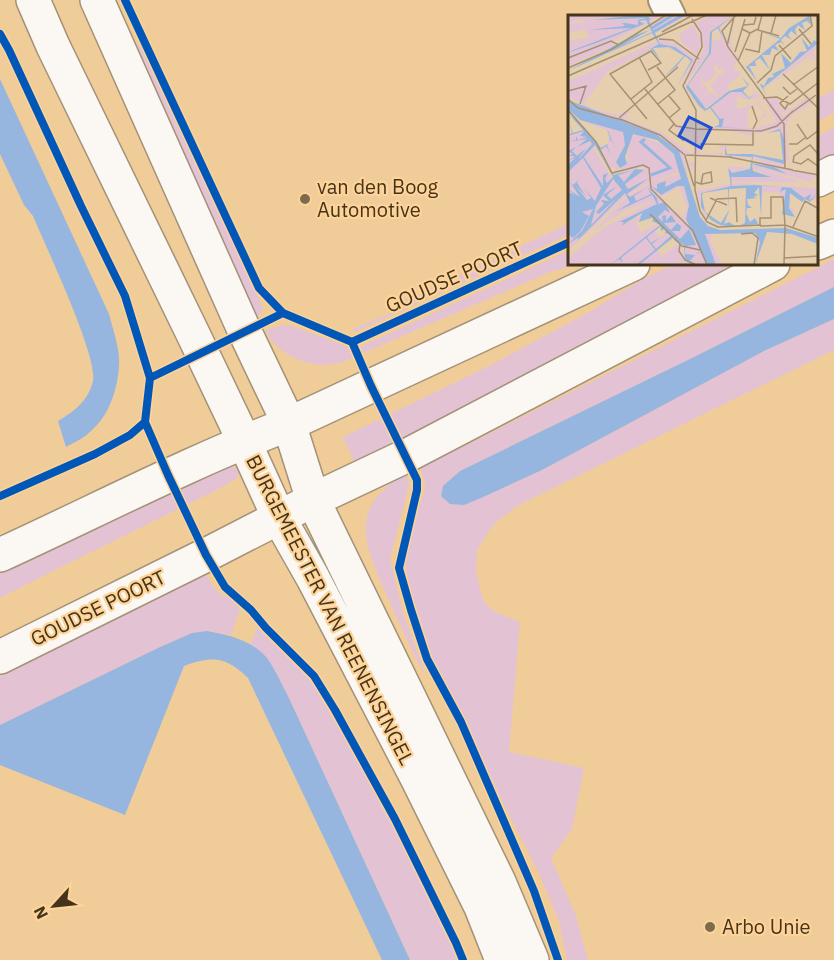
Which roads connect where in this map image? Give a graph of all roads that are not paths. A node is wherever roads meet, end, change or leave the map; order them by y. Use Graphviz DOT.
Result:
graph roads {
  1 [pos="33,0"];
  2 [pos="97,0"];
  3 [pos="663,0"];
  4 [pos="670,15"];
  5 [pos="834,172"];
  6 [pos="819,180"];
  7 [pos="834,236"];
  8 [pos="819,243"];
  9 [pos="629,266"];
  10 [pos="768,266"];
  11 [pos="289,424"];
  12 [pos="244,441"];
  13 [pos="314,500"];
  14 [pos="279,518"];
  15 [pos="0,555"];
  16 [pos="0,657"];
  17 [pos="502,960"];
  18 [pos="532,960"];
  1 -- 12 [label="main road, BURGEMEESTER VAN REENENSINGEL"];
  2 -- 11 [label="main road, BURGEMEESTER VAN REENENSINGEL"];
  3 -- 4 [label="street"];
  5 -- 6 [label="main road"];
  7 -- 8 [label="main road"];
  9 -- 11 [label="main road"];
  10 -- 13 [label="main road, GOUDSE POORT"];
  11 -- 12 [label="main road"];
  11 -- 13 [label="main road, BURGEMEESTER VAN REENENSINGEL"];
  12 -- 14 [label="main road, BURGEMEESTER VAN REENENSINGEL"];
  12 -- 15 [label="main road"];
  13 -- 14 [label="main road, GOUDSE POORT"];
  13 -- 18 [label="main road, BURGEMEESTER VAN REENENSINGEL"];
  14 -- 16 [label="main road, GOUDSE POORT"];
  14 -- 17 [label="main road, BURGEMEESTER VAN REENENSINGEL"];
}
